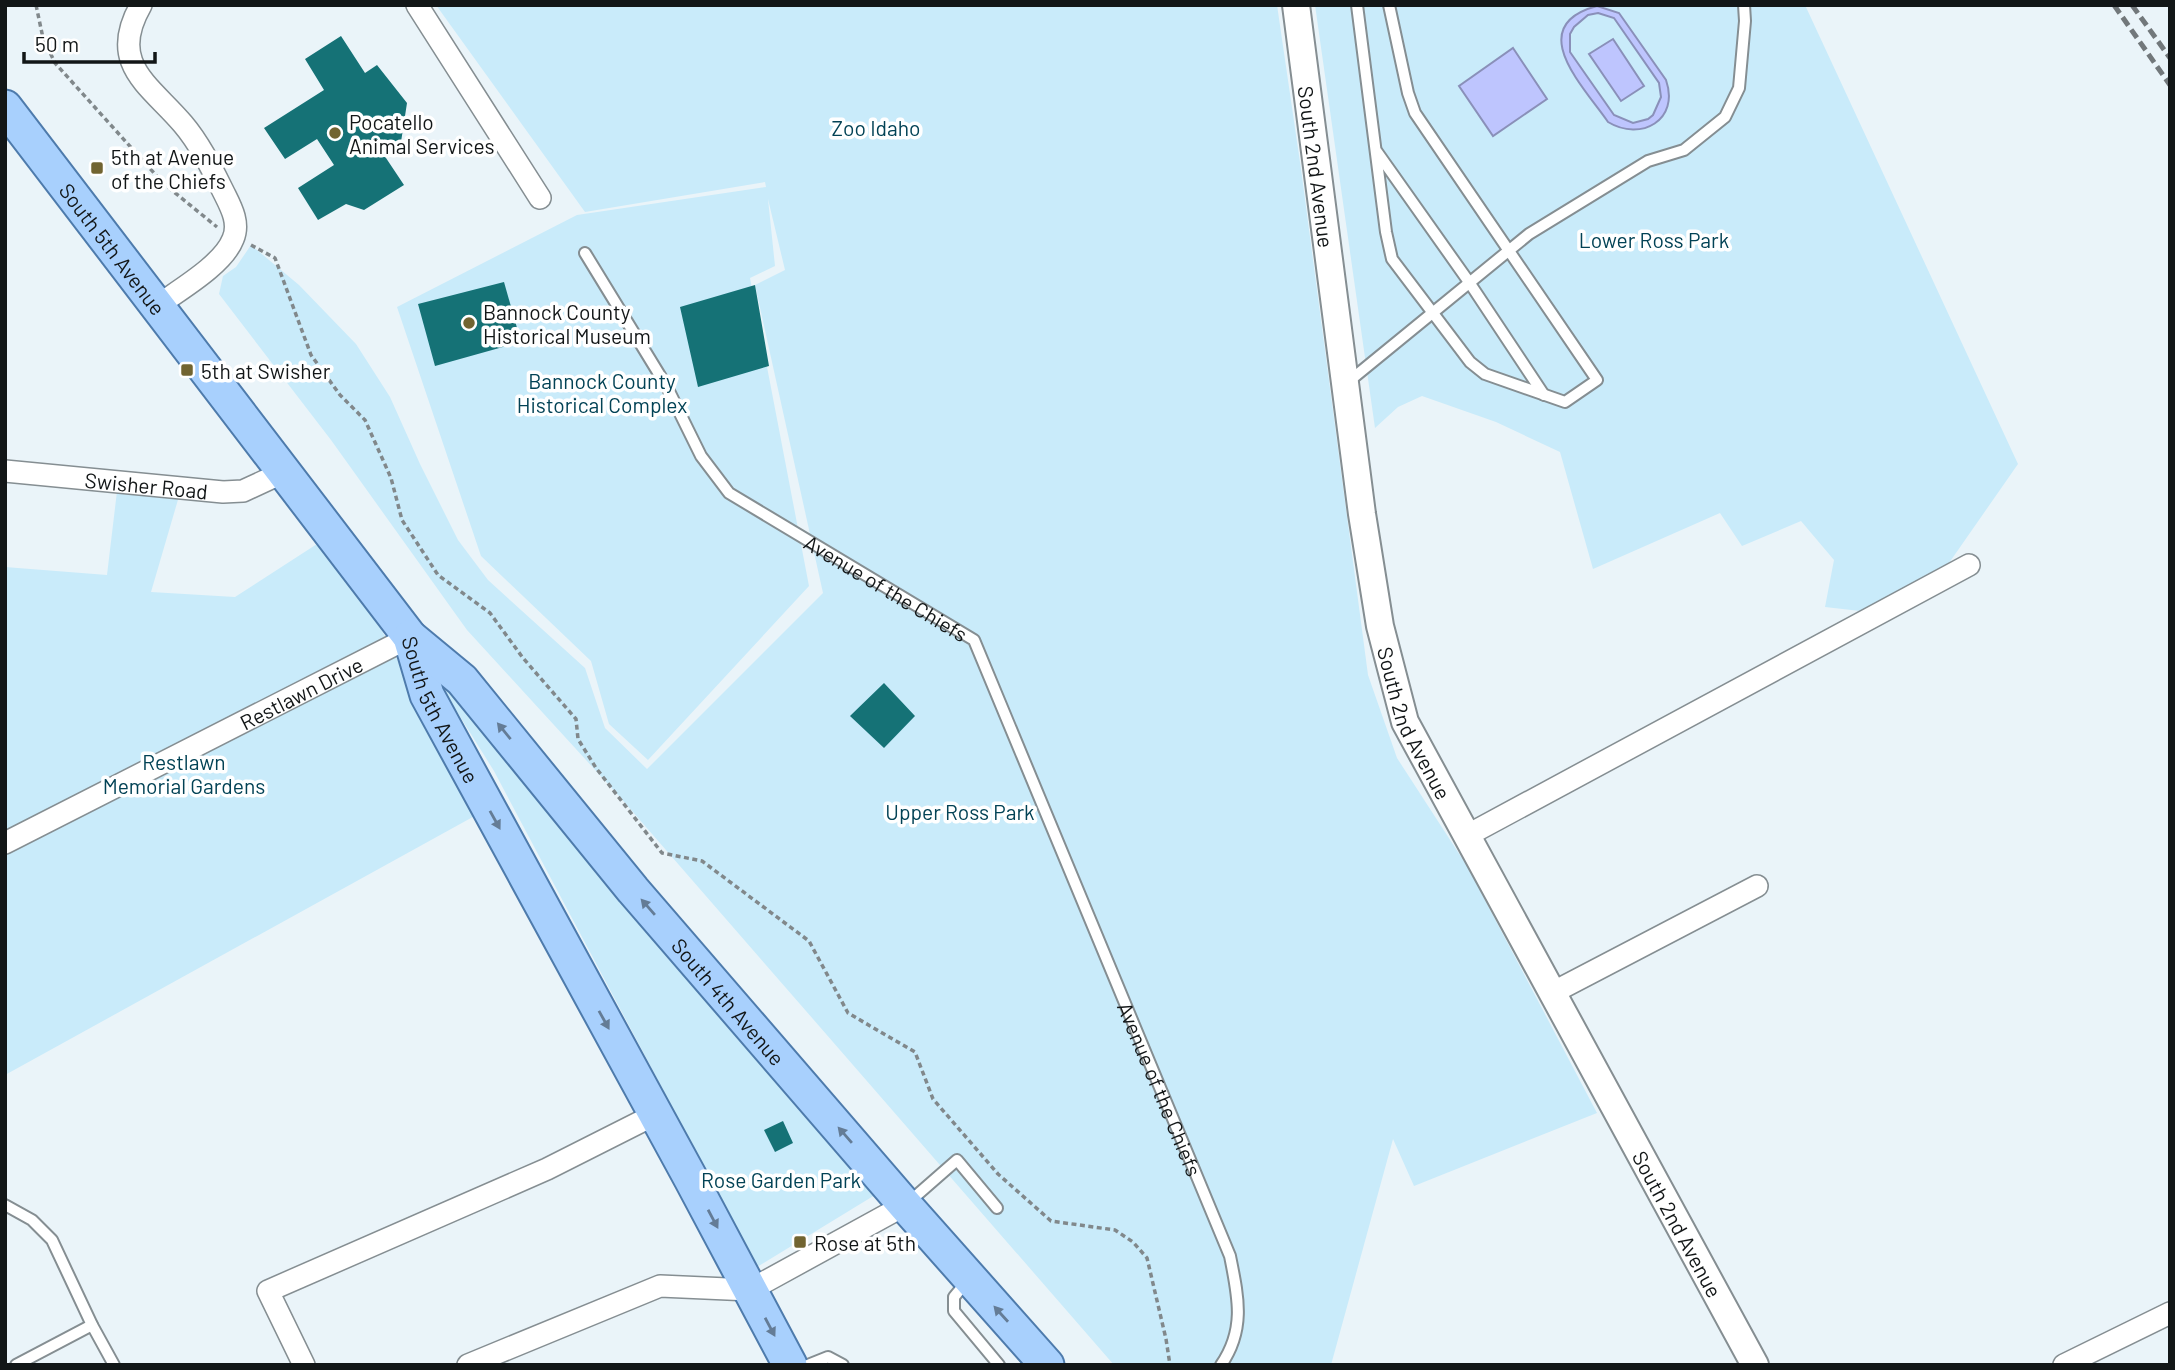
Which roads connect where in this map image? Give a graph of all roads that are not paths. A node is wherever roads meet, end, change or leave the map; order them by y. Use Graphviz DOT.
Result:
graph roads {
  1 [pos="141,5"];
  2 [pos="417,5"];
  3 [pos="1296,5"];
  4 [pos="1357,5"];
  5 [pos="1389,5"];
  6 [pos="1744,5"];
  7 [pos="5,107"];
  8 [pos="1376,149"];
  9 [pos="540,198"];
  10 [pos="1508,251"];
  11 [pos="585,253"];
  12 [pos="1469,282"];
  13 [pos="157,306"];
  14 [pos="1431,313"];
  15 [pos="1346,384"];
  16 [pos="1544,395"];
  17 [pos="5,471"];
  18 [pos="284,472"];
  19 [pos="1969,565"];
  20 [pos="410,637"];
  21 [pos="1468,835"];
  22 [pos="5,843"];
  23 [pos="1757,886"];
  24 [pos="1552,993"];
  25 [pos="656,1114"];
  26 [pos="5,1205"];
  27 [pos="905,1205"];
  28 [pos="997,1208"];
  29 [pos="970,1278"];
  30 [pos="750,1290"];
  31 [pos="2170,1313"];
  32 [pos="92,1325"];
  33 [pos="1043,1364"];
  34 [pos="16,1365"];
  35 [pos="114,1365"];
  36 [pos="304,1365"];
  37 [pos="468,1365"];
  38 [pos="790,1365"];
  39 [pos="808,1365"];
  40 [pos="843,1365"];
  41 [pos="999,1365"];
  42 [pos="1221,1365"];
  43 [pos="1755,1365"];
  44 [pos="2064,1365"];
  1 -- 13 [label="street"];
  2 -- 9 [label="street"];
  3 -- 15 [label="street, South 2nd Avenue"];
  4 -- 8 [label="lane"];
  5 -- 10 [label="lane"];
  6 -- 10 [label="lane"];
  7 -- 13 [label="main road, South 5th Avenue"];
  8 -- 12 [label="lane"];
  8 -- 14 [label="lane"];
  10 -- 12 [label="lane"];
  10 -- 16 [label="lane"];
  11 -- 42 [label="lane, Avenue of the Chiefs"];
  12 -- 14 [label="lane"];
  12 -- 16 [label="lane"];
  13 -- 18 [label="main road, South 5th Avenue"];
  14 -- 15 [label="lane"];
  14 -- 16 [label="lane"];
  15 -- 21 [label="street, South 2nd Avenue"];
  17 -- 18 [label="street, Swisher Road"];
  18 -- 20 [label="main road, South 5th Avenue"];
  19 -- 21 [label="street"];
  20 -- 22 [label="street, Restlawn Drive"];
  20 -- 25 [label="main road, South 5th Avenue, one-way"];
  27 -- 20 [label="main road, South 4th Avenue, one-way"];
  21 -- 24 [label="street, South 2nd Avenue"];
  23 -- 24 [label="street"];
  24 -- 43 [label="street, South 2nd Avenue"];
  25 -- 30 [label="main road, South 5th Avenue, one-way"];
  25 -- 36 [label="street"];
  26 -- 32 [label="lane"];
  27 -- 28 [label="lane"];
  27 -- 29 [label="main road, South 4th Avenue"];
  27 -- 30 [label="street"];
  33 -- 29 [label="main road, South 4th Avenue, one-way"];
  29 -- 41 [label="lane"];
  30 -- 37 [label="street"];
  30 -- 38 [label="main road, South 5th Avenue, one-way"];
  31 -- 44 [label="street"];
  32 -- 34 [label="lane"];
  32 -- 35 [label="lane"];
  39 -- 40 [label="lane"];
}
